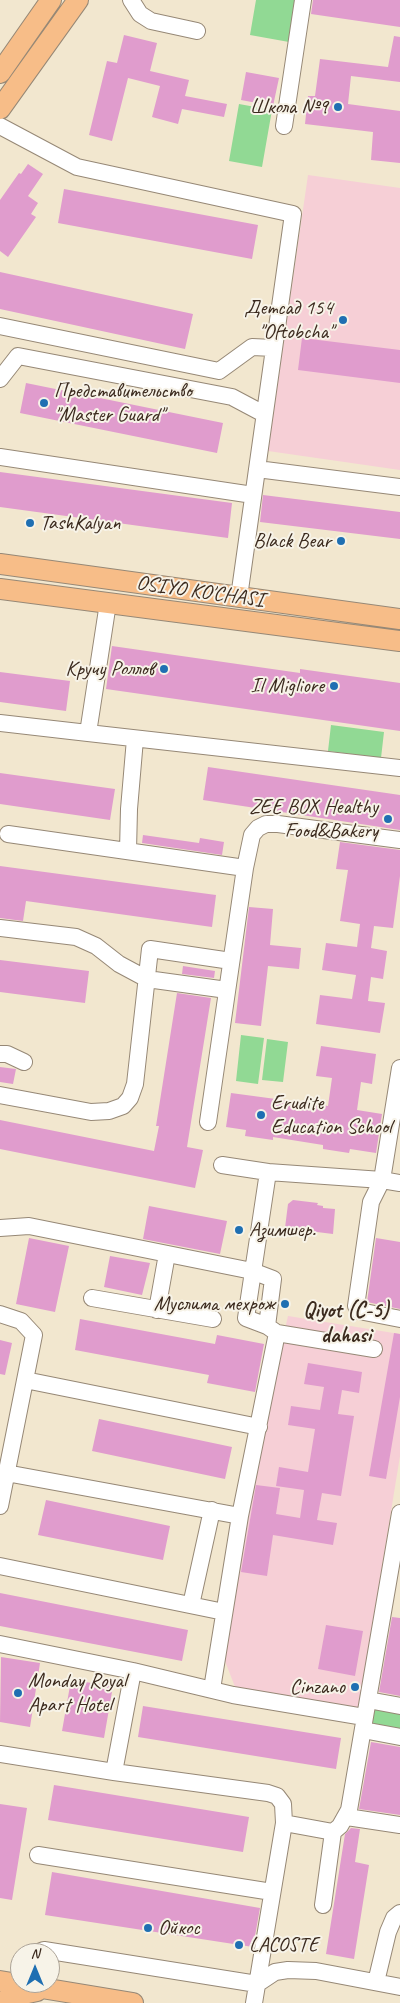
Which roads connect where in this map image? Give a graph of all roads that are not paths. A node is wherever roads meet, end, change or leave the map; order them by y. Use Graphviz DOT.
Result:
graph roads {
  1 [pos="51,0"];
  2 [pos="78,0"];
  3 [pos="130,0"];
  4 [pos="303,0"];
  5 [pos="197,31"];
  6 [pos="0,73"];
  7 [pos="0,109"];
  8 [pos="0,126"];
  9 [pos="284,126"];
  10 [pos="0,326"];
  11 [pos="274,348"];
  12 [pos="0,379"];
  13 [pos="264,414"];
  14 [pos="0,457"];
  15 [pos="257,469"];
  16 [pos="400,487"];
  17 [pos="253,496"];
  18 [pos="0,564"];
  19 [pos="0,589"];
  20 [pos="239,597"];
  21 [pos="108,603"];
  22 [pos="400,619"];
  23 [pos="400,641"];
  24 [pos="0,723"];
  25 [pos="88,733"];
  26 [pos="135,738"];
  27 [pos="400,768"];
  28 [pos="8,834"];
  29 [pos="400,840"];
  30 [pos="128,851"];
  31 [pos="245,868"];
  32 [pos="0,928"];
  33 [pos="232,961"];
  34 [pos="147,979"];
  35 [pos="228,990"];
  36 [pos="0,1054"];
  37 [pos="24,1062"];
  38 [pos="400,1068"];
  39 [pos="0,1095"];
  40 [pos="208,1122"];
  41 [pos="222,1165"];
  42 [pos="268,1172"];
  43 [pos="382,1180"];
  44 [pos="400,1183"];
  45 [pos="0,1228"];
  46 [pos="166,1254"];
  47 [pos="252,1271"];
  48 [pos="92,1298"];
  49 [pos="157,1310"];
  50 [pos="0,1314"];
  51 [pos="213,1319"];
  52 [pos="400,1319"];
  53 [pos="272,1329"];
  54 [pos="374,1349"];
  55 [pos="25,1380"];
  56 [pos="259,1427"];
  57 [pos="6,1473"];
  58 [pos="0,1502"];
  59 [pos="212,1510"];
  60 [pos="400,1513"];
  61 [pos="240,1516"];
  62 [pos="0,1566"];
  63 [pos="191,1606"];
  64 [pos="392,1607"];
  65 [pos="224,1612"];
  66 [pos="0,1644"];
  67 [pos="133,1671"];
  68 [pos="212,1689"];
  69 [pos="368,1700"];
  70 [pos="400,1706"];
  71 [pos="363,1724"];
  72 [pos="400,1737"];
  73 [pos="0,1754"];
  74 [pos="114,1772"];
  75 [pos="347,1817"];
  76 [pos="284,1823"];
  77 [pos="400,1825"];
  78 [pos="333,1832"];
  79 [pos="38,1855"];
  80 [pos="272,1892"];
  81 [pos="324,1905"];
  82 [pos="400,1913"];
  83 [pos="60,1953"];
  84 [pos="376,1982"];
  85 [pos="257,1984"];
  86 [pos="400,1987"];
  87 [pos="60,1991"];
  88 [pos="20,1993"];
  89 [pos="0,2003"];
  90 [pos="133,2003"];
  91 [pos="254,2003"];
  1 -- 6 [label="main road"];
  2 -- 7 [label="main road"];
  3 -- 5 [label="street"];
  4 -- 9 [label="street"];
  8 -- 11 [label="street"];
  10 -- 11 [label="street"];
  11 -- 13 [label="street"];
  12 -- 13 [label="street"];
  13 -- 15 [label="street"];
  14 -- 17 [label="street"];
  15 -- 16 [label="street"];
  15 -- 17 [label="street"];
  17 -- 20 [label="street"];
  18 -- 20 [label="main road, OSIYO KO'CHASI"];
  19 -- 21 [label="main road, OSIYO KO'CHASI"];
  20 -- 22 [label="main road, OSIYO KO'CHASI"];
  21 -- 23 [label="main road, OSIYO KO'CHASI"];
  21 -- 25 [label="street"];
  24 -- 25 [label="street"];
  25 -- 26 [label="street"];
  26 -- 27 [label="street"];
  26 -- 30 [label="street"];
  28 -- 30 [label="street"];
  29 -- 31 [label="street"];
  30 -- 31 [label="street"];
  31 -- 33 [label="street"];
  32 -- 34 [label="street"];
  33 -- 34 [label="street"];
  33 -- 35 [label="street"];
  34 -- 35 [label="street"];
  34 -- 39 [label="street"];
  35 -- 40 [label="street"];
  36 -- 37 [label="street"];
  38 -- 43 [label="street"];
  41 -- 42 [label="street"];
  42 -- 43 [label="street"];
  42 -- 47 [label="street"];
  43 -- 44 [label="street"];
  43 -- 52 [label="street"];
  45 -- 46 [label="street"];
  46 -- 47 [label="street"];
  46 -- 49 [label="street"];
  47 -- 53 [label="street"];
  47 -- 53 [label="street"];
  48 -- 49 [label="street"];
  49 -- 51 [label="street"];
  50 -- 55 [label="street"];
  53 -- 54 [label="street"];
  53 -- 56 [label="street"];
  55 -- 56 [label="street"];
  55 -- 57 [label="street"];
  56 -- 61 [label="street"];
  57 -- 58 [label="street"];
  57 -- 59 [label="street"];
  59 -- 61 [label="street"];
  59 -- 63 [label="street"];
  60 -- 64 [label="street"];
  61 -- 65 [label="street"];
  62 -- 63 [label="street"];
  63 -- 65 [label="street"];
  64 -- 69 [label="street"];
  65 -- 68 [label="street"];
  66 -- 67 [label="street"];
  67 -- 68 [label="street"];
  67 -- 74 [label="street"];
  68 -- 71 [label="street"];
  69 -- 70 [label="street"];
  69 -- 71 [label="street"];
  71 -- 72 [label="street"];
  71 -- 75 [label="street"];
  73 -- 74 [label="street"];
  74 -- 76 [label="street"];
  75 -- 77 [label="street"];
  75 -- 78 [label="street"];
  76 -- 78 [label="street"];
  76 -- 80 [label="street"];
  78 -- 81 [label="street"];
  79 -- 80 [label="street"];
  80 -- 85 [label="street"];
  82 -- 84 [label="street"];
  83 -- 85 [label="street"];
  84 -- 85 [label="street"];
  84 -- 86 [label="street"];
  85 -- 91 [label="street"];
  87 -- 90 [label="main road"];
  88 -- 89 [label="main road"];
}
